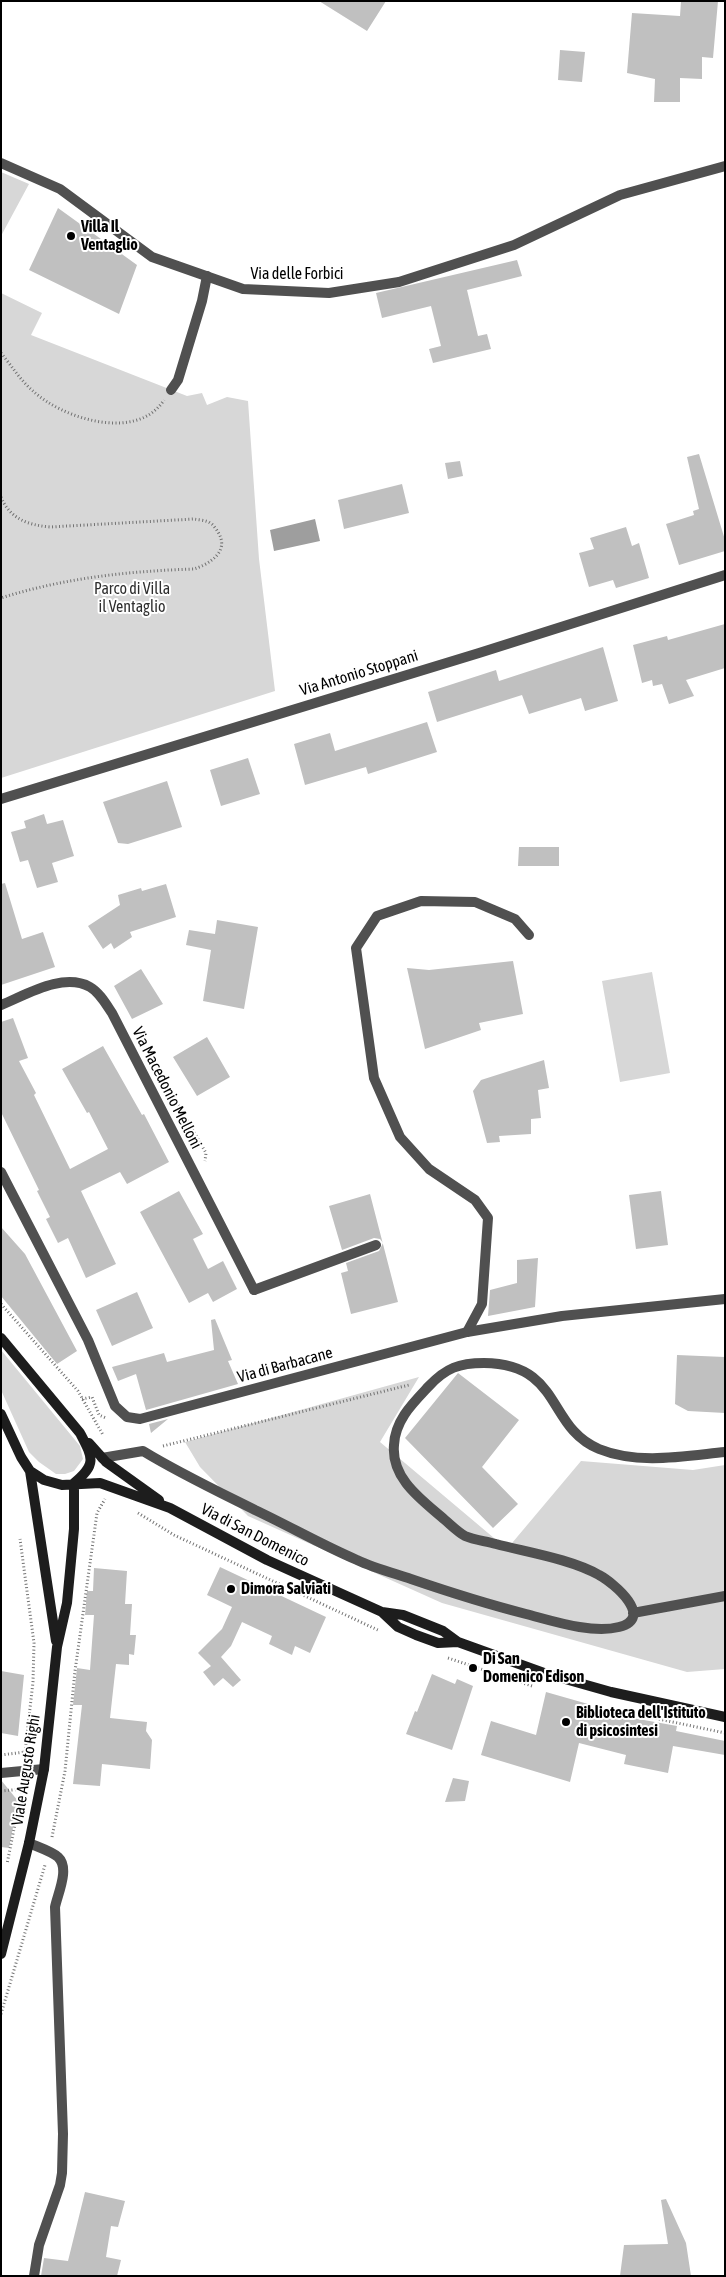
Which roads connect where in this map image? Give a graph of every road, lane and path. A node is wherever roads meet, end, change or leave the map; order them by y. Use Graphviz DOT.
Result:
graph roads {
  1 [pos="1,163"];
  2 [pos="725,166"];
  3 [pos="207,276"];
  4 [pos="1,352"];
  5 [pos="171,390"];
  6 [pos="1,497"];
  7 [pos="725,575"];
  8 [pos="1,598"];
  9 [pos="1,799"];
  10 [pos="529,935"];
  11 [pos="1,1005"];
  12 [pos="1,1172"];
  13 [pos="376,1245"];
  14 [pos="725,1299"];
  15 [pos="1,1304"];
  16 [pos="467,1332"];
  17 [pos="1,1338"];
  18 [pos="437,1378"];
  19 [pos="82,1399"];
  20 [pos="1,1414"];
  21 [pos="98,1415"];
  22 [pos="80,1433"];
  23 [pos="185,1442"];
  24 [pos="725,1452"];
  25 [pos="117,1456"];
  26 [pos="102,1458"];
  27 [pos="30,1471"];
  28 [pos="74,1483"];
  29 [pos="170,1508"];
  30 [pos="20,1539"];
  31 [pos="725,1596"];
  32 [pos="634,1613"];
  33 [pos="57,1647"];
  34 [pos="725,1717"];
  35 [pos="1,1755"];
  36 [pos="44,1769"];
  37 [pos="1,1773"];
  38 [pos="1,1791"];
  39 [pos="29,1843"];
  40 [pos="5,1873"];
  41 [pos="1,1954"];
  42 [pos="34,2276"];
  1 -- 3 [label="street, Via delle Forbici"];
  2 -- 3 [label="street, Via delle Forbici"];
  3 -- 5 [label="street"];
  4 -- 5 [label="path"];
  6 -- 8 [label="path"];
  7 -- 9 [label="street, Via Antonio Stoppani"];
  10 -- 16 [label="street"];
  11 -- 13 [label="street, Via Macedonio Melloni"];
  12 -- 16 [label="street, Via di Barbacane"];
  14 -- 16 [label="street, Via di Barbacane"];
  15 -- 19 [label="path"];
  17 -- 22 [label="main road, Via di San Domenico"];
  18 -- 23 [label="path"];
  18 -- 24 [label="street"];
  18 -- 32 [label="street"];
  19 -- 21 [label="path"];
  19 -- 25 [label="path"];
  20 -- 27 [label="main road"];
  22 -- 26 [label="main road, Via di San Domenico"];
  22 -- 28 [label="main road"];
  25 -- 26 [label="street"];
  25 -- 32 [label="street"];
  26 -- 29 [label="main road, Via di San Domenico"];
  27 -- 28 [label="main road, Via di San Domenico"];
  27 -- 33 [label="main road, Viale Augusto Righi"];
  28 -- 29 [label="main road, Via di San Domenico"];
  28 -- 33 [label="main road, Viale Augusto Righi"];
  29 -- 34 [label="main road, Via di San Domenico"];
  30 -- 35 [label="path"];
  31 -- 32 [label="street"];
  33 -- 36 [label="main road, Viale Augusto Righi"];
  36 -- 37 [label="street"];
  36 -- 39 [label="main road, Viale Augusto Righi"];
  38 -- 40 [label="path"];
  39 -- 41 [label="main road, Viale Augusto Righi"];
  39 -- 42 [label="street"];
}
